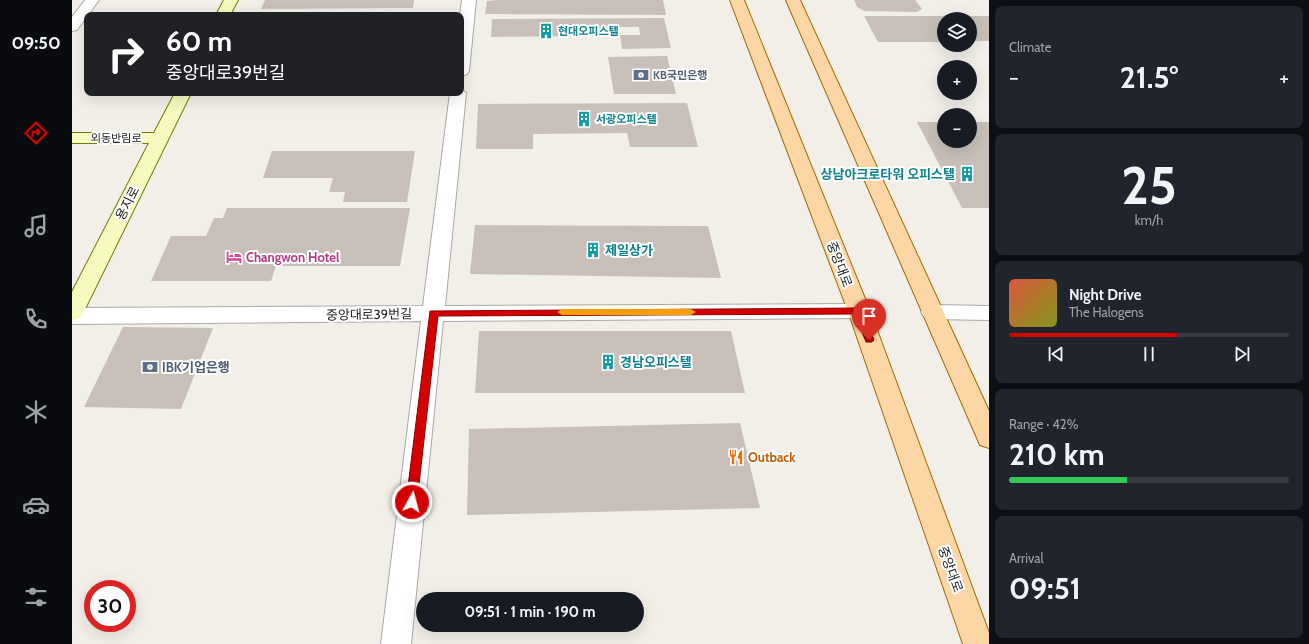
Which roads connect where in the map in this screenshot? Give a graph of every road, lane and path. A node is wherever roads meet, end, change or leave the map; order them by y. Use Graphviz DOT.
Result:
graph roads {
  1 [pos="92,0"];
  2 [pos="231,0"];
  3 [pos="469,0"];
  4 [pos="737,0"];
  5 [pos="793,0"];
  6 [pos="225,12"];
  7 [pos="74,22"];
  8 [pos="464,44"];
  9 [pos="181,96"];
  10 [pos="458,96"];
  11 [pos="72,138"];
  12 [pos="160,138"];
  13 [pos="859,311"];
  14 [pos="932,312"];
  15 [pos="72,313"];
  16 [pos="433,313"];
  17 [pos="989,313"];
  18 [pos="72,316"];
  19 [pos="989,438"];
  20 [pos="396,644"];
  21 [pos="978,644"];
  1 -- 7 [label="street"];
  2 -- 6 [label="main road"];
  3 -- 8 [label="street"];
  4 -- 13 [label="main road, 중앙대로"];
  5 -- 14 [label="main road"];
  9 -- 12 [label="main road, 용지로"];
  10 -- 16 [label="street"];
  11 -- 12 [label="main road, 외동반림로"];
  12 -- 15 [label="main road, 용지로"];
  13 -- 16 [label="street, 중앙대로39번길"];
  13 -- 21 [label="main road, 중앙대로"];
  14 -- 17 [label="street"];
  14 -- 19 [label="main road"];
  16 -- 18 [label="street, 중앙대로39번길"];
  16 -- 20 [label="street"];
}
